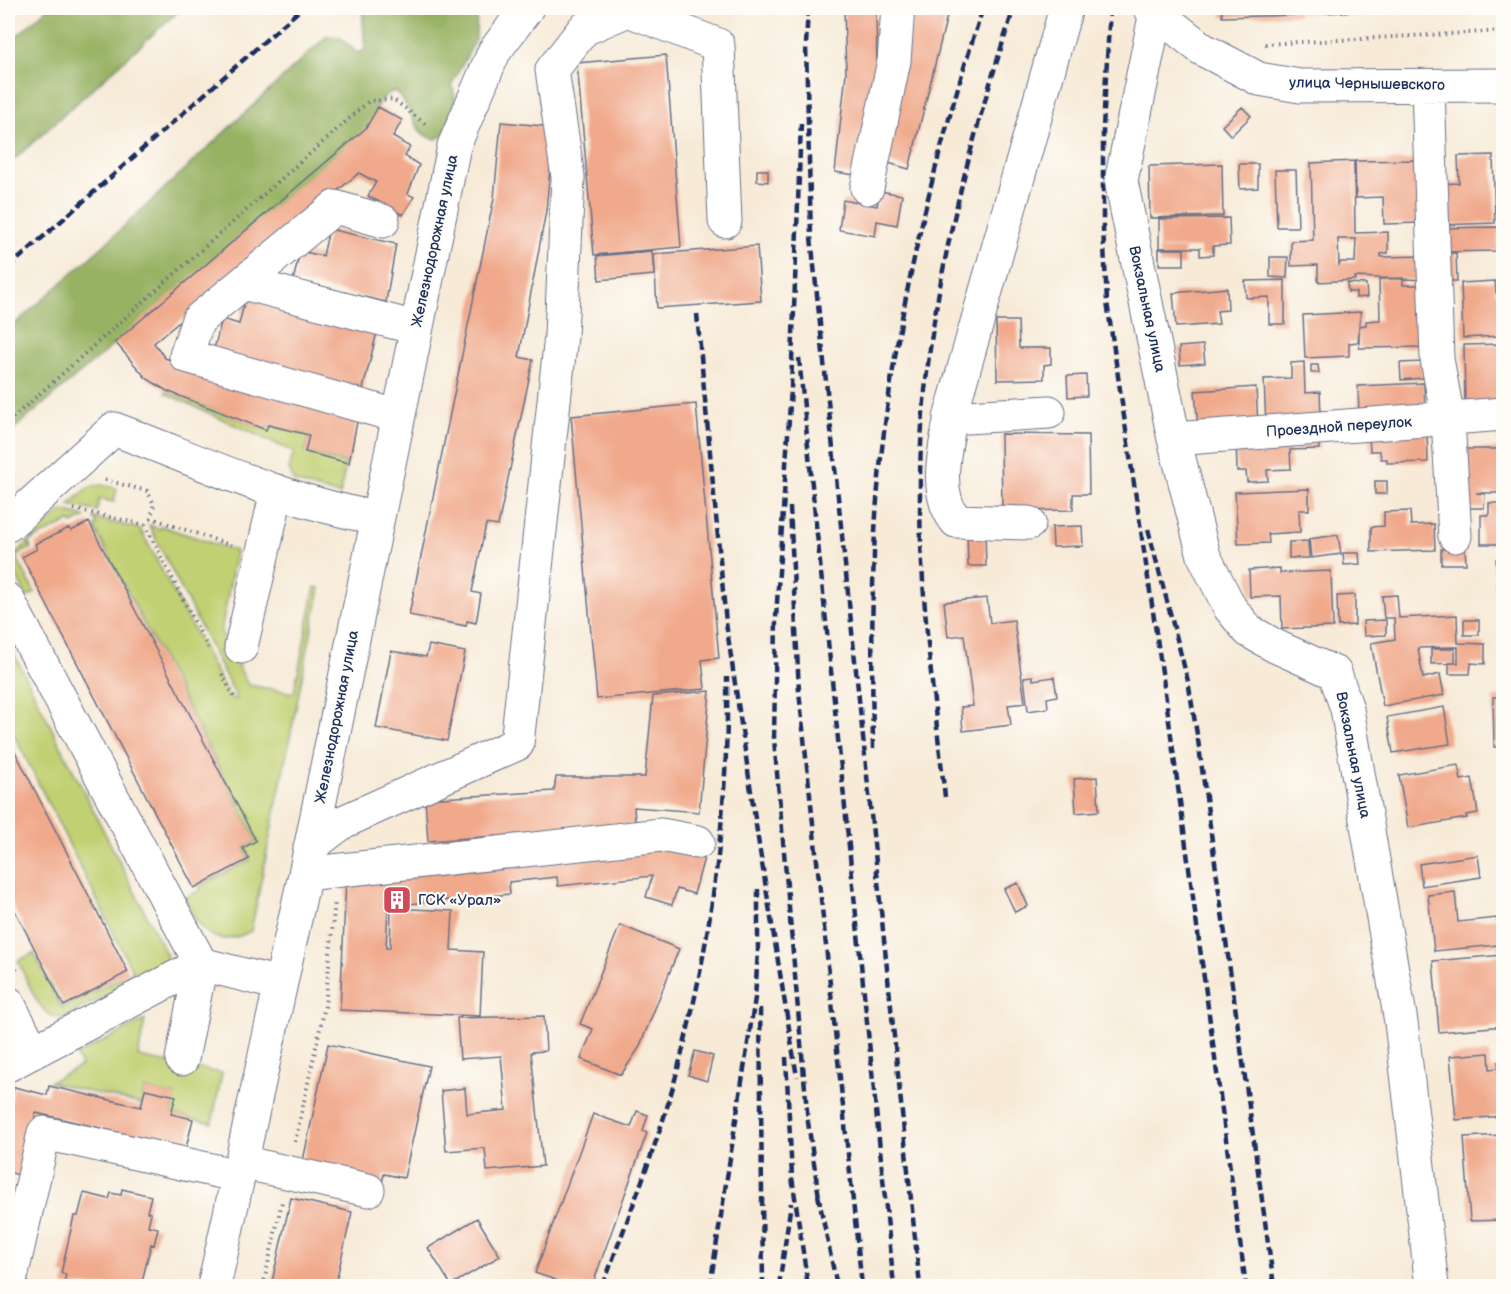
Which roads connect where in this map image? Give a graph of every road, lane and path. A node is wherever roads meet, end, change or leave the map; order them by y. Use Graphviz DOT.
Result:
graph roads {
  1 [pos="526,8"];
  2 [pos="898,8"];
  3 [pos="1066,8"];
  4 [pos="1173,21"];
  5 [pos="1503,31"];
  6 [pos="1259,44"];
  7 [pos="1503,85"];
  8 [pos="1428,86"];
  9 [pos="454,146"];
  10 [pos="867,188"];
  11 [pos="383,221"];
  12 [pos="725,221"];
  13 [pos="243,283"];
  14 [pos="416,328"];
  15 [pos="1048,412"];
  16 [pos="1503,414"];
  17 [pos="398,416"];
  18 [pos="950,418"];
  19 [pos="1448,418"];
  20 [pos="8,422"];
  21 [pos="1174,439"];
  22 [pos="101,480"];
  23 [pos="277,491"];
  24 [pos="72,508"];
  25 [pos="377,518"];
  26 [pos="1029,522"];
  27 [pos="11,536"];
  28 [pos="1455,536"];
  29 [pos="262,555"];
  30 [pos="8,564"];
  31 [pos="8,600"];
  32 [pos="224,657"];
  33 [pos="234,697"];
  34 [pos="698,843"];
  35 [pos="308,861"];
  36 [pos="338,870"];
  37 [pos="201,964"];
  38 [pos="280,984"];
  39 [pos="8,1003"];
  40 [pos="20,1058"];
  41 [pos="182,1059"];
  42 [pos="240,1169"];
  43 [pos="288,1172"];
  44 [pos="368,1190"];
  45 [pos="9,1287"];
  46 [pos="214,1287"];
  47 [pos="263,1287"];
  48 [pos="1432,1287"];
  1 -- 9 [label="street, Железнодорожная улица"];
  2 -- 10 [label="street"];
  3 -- 18 [label="street"];
  4 -- 8 [label="street, улица Чернышевского"];
  4 -- 21 [label="street, Вокзальная улица"];
  5 -- 6 [label="path"];
  7 -- 8 [label="street, улица Чернышевского"];
  8 -- 19 [label="street"];
  9 -- 14 [label="street, Железнодорожная улица"];
  9 -- 20 [label="path"];
  11 -- 13 [label="street"];
  12 -- 35 [label="street"];
  13 -- 14 [label="street"];
  13 -- 17 [label="street"];
  14 -- 17 [label="street, Железнодорожная улица"];
  15 -- 18 [label="street"];
  16 -- 19 [label="street, Проездной переулок"];
  17 -- 25 [label="street, Железнодорожная улица"];
  18 -- 26 [label="street"];
  19 -- 21 [label="street, Проездной переулок"];
  19 -- 28 [label="street"];
  21 -- 48 [label="street, Вокзальная улица"];
  22 -- 29 [label="path"];
  23 -- 25 [label="street"];
  23 -- 27 [label="street"];
  23 -- 29 [label="street"];
  24 -- 32 [label="path"];
  25 -- 35 [label="street, Железнодорожная улица"];
  27 -- 30 [label="path"];
  29 -- 32 [label="street"];
  31 -- 37 [label="street"];
  32 -- 33 [label="path"];
  34 -- 36 [label="street"];
  35 -- 36 [label="street"];
  35 -- 38 [label="street, Железнодорожная улица"];
  36 -- 43 [label="path"];
  37 -- 38 [label="street"];
  37 -- 40 [label="street"];
  37 -- 41 [label="street"];
  38 -- 42 [label="street, Железнодорожная улица"];
  39 -- 40 [label="street"];
  42 -- 43 [label="street"];
  42 -- 45 [label="street"];
  42 -- 46 [label="street, Железнодорожная улица"];
  43 -- 44 [label="street"];
  43 -- 47 [label="path"];
}
